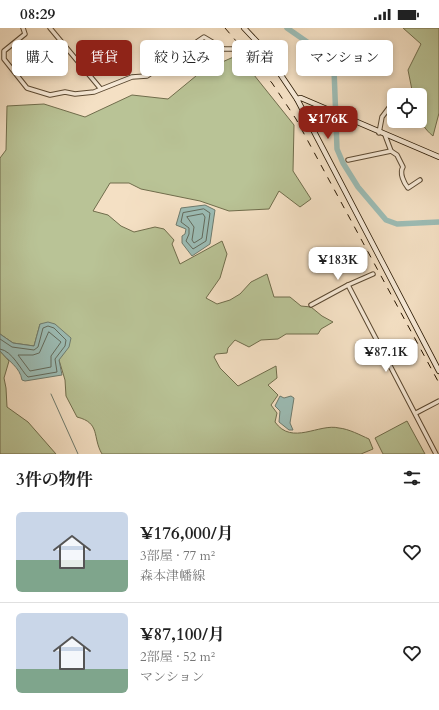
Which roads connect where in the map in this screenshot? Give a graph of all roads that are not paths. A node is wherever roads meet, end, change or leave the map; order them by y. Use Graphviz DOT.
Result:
graph roads {
  1 [pos="23,28"];
  2 [pos="50,28"];
  3 [pos="244,28"];
  4 [pos="256,40"];
  5 [pos="232,49"];
  6 [pos="282,76"];
  7 [pos="100,88"];
  8 [pos="297,99"];
  9 [pos="387,110"];
  10 [pos="379,133"];
  11 [pos="385,135"];
  12 [pos="391,151"];
  13 [pos="439,157"];
  14 [pos="348,160"];
  15 [pos="420,180"];
  16 [pos="373,274"];
  17 [pos="348,285"];
  18 [pos="311,305"];
  19 [pos="439,371"];
  20 [pos="439,401"];
  21 [pos="416,413"];
  22 [pos="436,454"];
  1 -- 7 [label="street"];
  2 -- 7 [label="street"];
  3 -- 4 [label="main road"];
  5 -- 7 [label="street"];
  6 -- 8 [label="main road"];
  8 -- 10 [label="main road"];
  8 -- 19 [label="main road"];
  9 -- 10 [label="street"];
  10 -- 11 [label="main road"];
  11 -- 12 [label="street"];
  11 -- 13 [label="main road"];
  12 -- 14 [label="street"];
  12 -- 15 [label="street"];
  16 -- 17 [label="street"];
  17 -- 18 [label="street"];
  17 -- 21 [label="street"];
  20 -- 21 [label="street"];
  21 -- 22 [label="street"];
}
